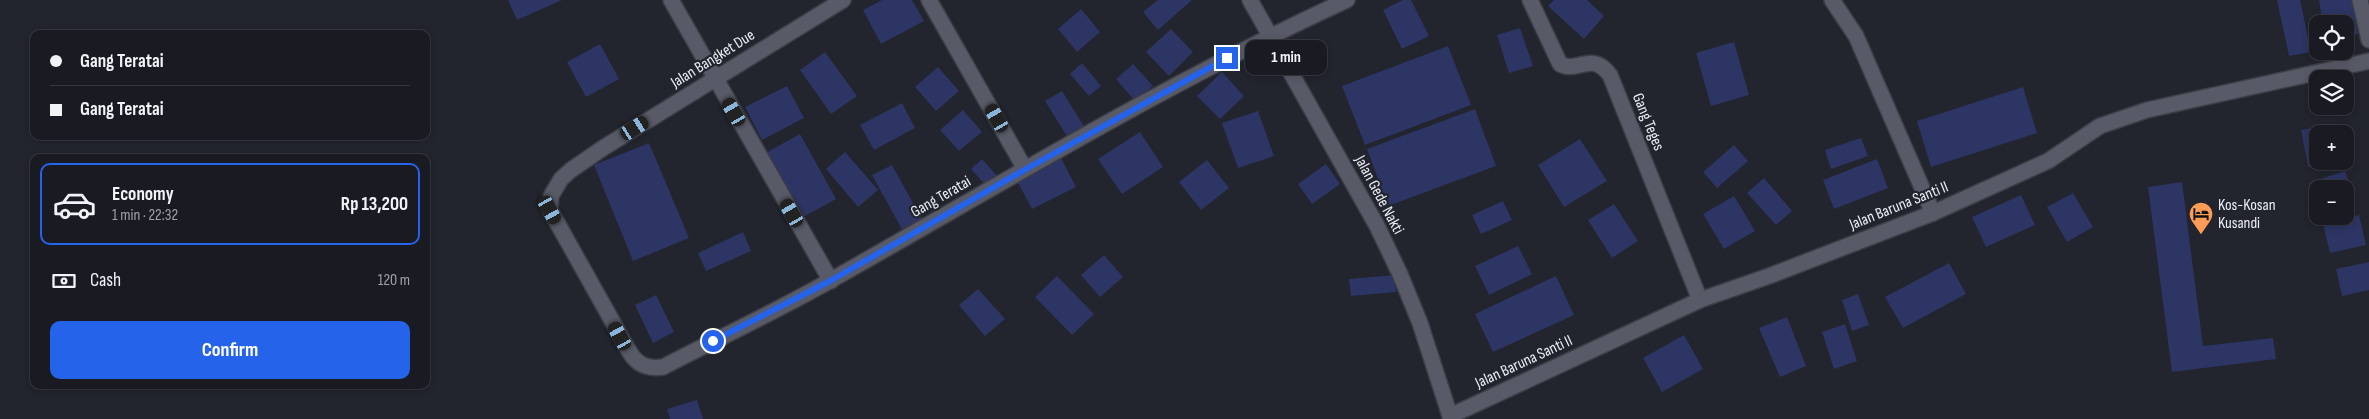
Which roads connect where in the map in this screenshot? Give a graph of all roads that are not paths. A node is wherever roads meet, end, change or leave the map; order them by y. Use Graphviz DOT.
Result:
graph roads {
  1 [pos="671,0"];
  2 [pos="842,0"];
  3 [pos="929,0"];
  4 [pos="1250,0"];
  5 [pos="1347,0"];
  6 [pos="1530,0"];
  7 [pos="1832,0"];
  8 [pos="2360,0"];
  9 [pos="1271,35"];
  10 [pos="2369,40"];
  11 [pos="2369,61"];
  12 [pos="715,78"];
  13 [pos="1026,169"];
  14 [pos="1933,213"];
  15 [pos="830,281"];
  16 [pos="1700,300"];
  17 [pos="629,352"];
  18 [pos="1450,418"];
  1 -- 12 [label="street"];
  2 -- 12 [label="street, Jalan Bangket Due"];
  3 -- 13 [label="street"];
  4 -- 9 [label="street, Jalan Gede Nakti"];
  5 -- 9 [label="street, Gang Teratai"];
  6 -- 16 [label="street, Gang Teges"];
  7 -- 14 [label="street"];
  8 -- 10 [label="street"];
  9 -- 13 [label="street, Gang Teratai"];
  9 -- 18 [label="street, Jalan Gede Nakti"];
  11 -- 14 [label="street, Jalan Baruna Santi II"];
  12 -- 15 [label="street"];
  12 -- 17 [label="street, Jalan Bangket Due"];
  13 -- 15 [label="street, Gang Teratai"];
  14 -- 16 [label="street, Jalan Baruna Santi II"];
  15 -- 17 [label="street, Gang Teratai"];
  16 -- 18 [label="street, Jalan Baruna Santi II"];
}
